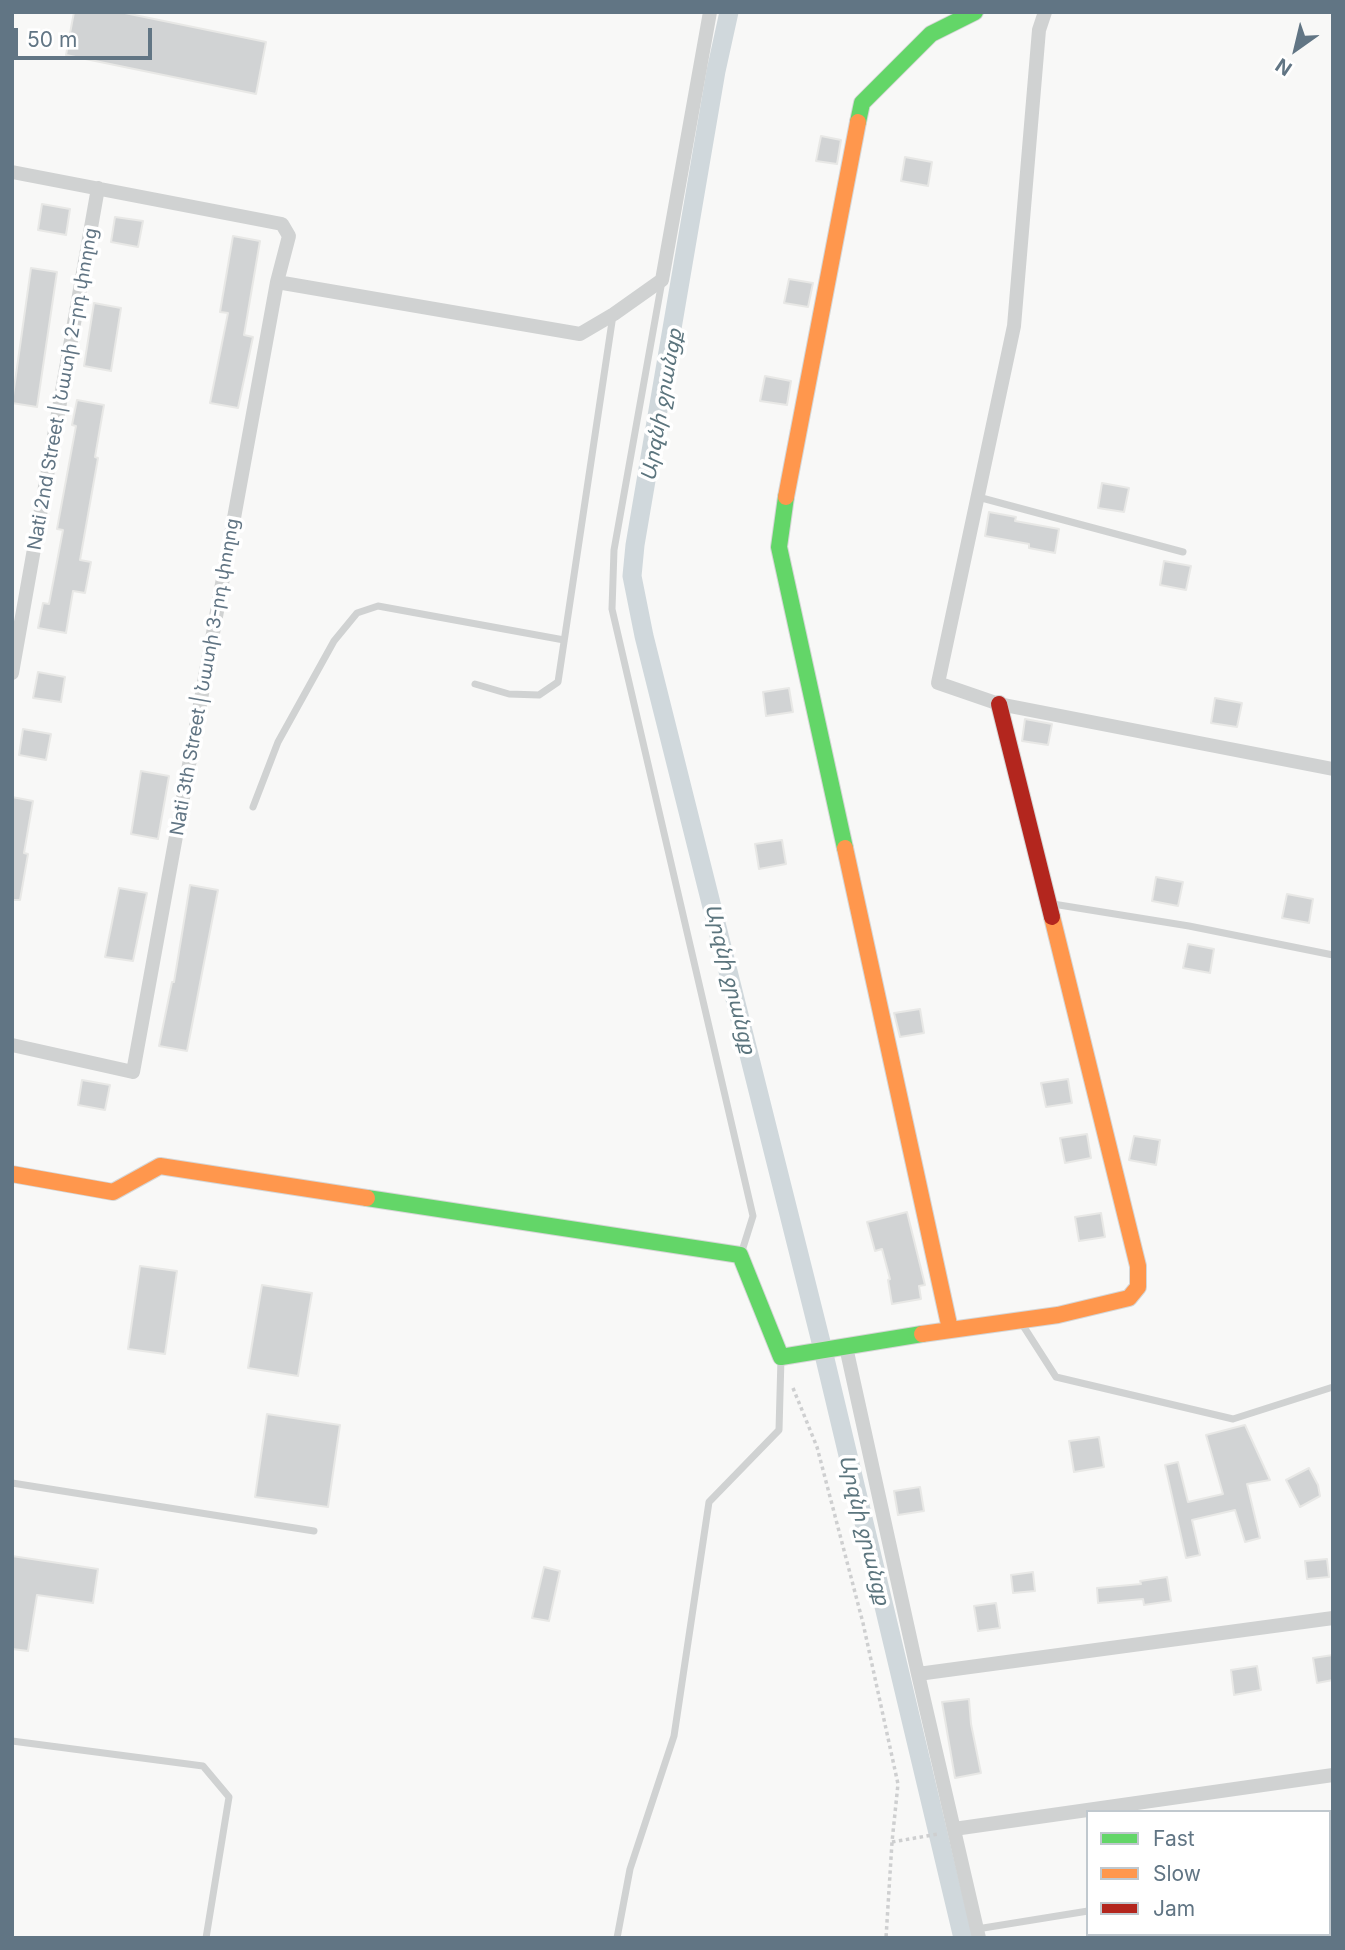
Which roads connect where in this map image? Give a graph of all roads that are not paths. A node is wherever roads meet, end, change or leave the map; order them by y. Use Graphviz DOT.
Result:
graph roads {
  1 [pos="710,12"];
  2 [pos="975,12"];
  3 [pos="1045,12"];
  4 [pos="12,172"];
  5 [pos="98,188"];
  6 [pos="662,280"];
  7 [pos="277,282"];
  8 [pos="614,314"];
  9 [pos="978,496"];
  10 [pos="1183,552"];
  11 [pos="564,640"];
  12 [pos="12,673"];
  13 [pos="475,684"];
  14 [pos="999,704"];
  15 [pos="1333,769"];
  16 [pos="253,807"];
  17 [pos="1048,903"];
  18 [pos="1333,955"];
  19 [pos="12,1045"];
  20 [pos="12,1174"];
  21 [pos="740,1255"];
  22 [pos="1020,1320"];
  23 [pos="950,1329"];
  24 [pos="838,1348"];
  25 [pos="781,1357"];
  26 [pos="1333,1387"];
  27 [pos="12,1483"];
  28 [pos="314,1531"];
  29 [pos="1333,1618"];
  30 [pos="918,1674"];
  31 [pos="12,1741"];
  32 [pos="1333,1775"];
  33 [pos="1086,1810"];
  34 [pos="1089,1810"];
  35 [pos="949,1830"];
  36 [pos="1086,1911"];
  37 [pos="978,1933"];
  38 [pos="206,1938"];
  39 [pos="617,1938"];
  1 -- 6 [label="street"];
  2 -- 23 [label="street"];
  3 -- 9 [label="street"];
  4 -- 5 [label="street, Nati 3th Street | Նատի 3-րդ փողոց"];
  5 -- 7 [label="street, Nati 3th Street | Նատի 3-րդ փողոց"];
  5 -- 12 [label="street, Nati 2nd Street | Նատի 2-րդ փողոց"];
  6 -- 8 [label="street"];
  6 -- 21 [label="lane"];
  7 -- 8 [label="street"];
  7 -- 19 [label="street, Nati 3th Street | Նատի 3-րդ փողոց"];
  8 -- 11 [label="lane"];
  9 -- 10 [label="lane"];
  9 -- 14 [label="street"];
  11 -- 13 [label="lane"];
  11 -- 16 [label="lane"];
  14 -- 15 [label="street"];
  14 -- 17 [label="street"];
  17 -- 18 [label="lane"];
  17 -- 22 [label="street"];
  20 -- 21 [label="street"];
  21 -- 25 [label="street"];
  22 -- 23 [label="street"];
  22 -- 26 [label="lane"];
  23 -- 24 [label="street"];
  24 -- 25 [label="street"];
  24 -- 30 [label="street"];
  25 -- 39 [label="lane"];
  27 -- 28 [label="lane"];
  29 -- 30 [label="street"];
  30 -- 35 [label="street"];
  31 -- 38 [label="lane"];
  32 -- 34 [label="street"];
  33 -- 35 [label="street"];
  35 -- 37 [label="street"];
  36 -- 37 [label="lane"];
}
